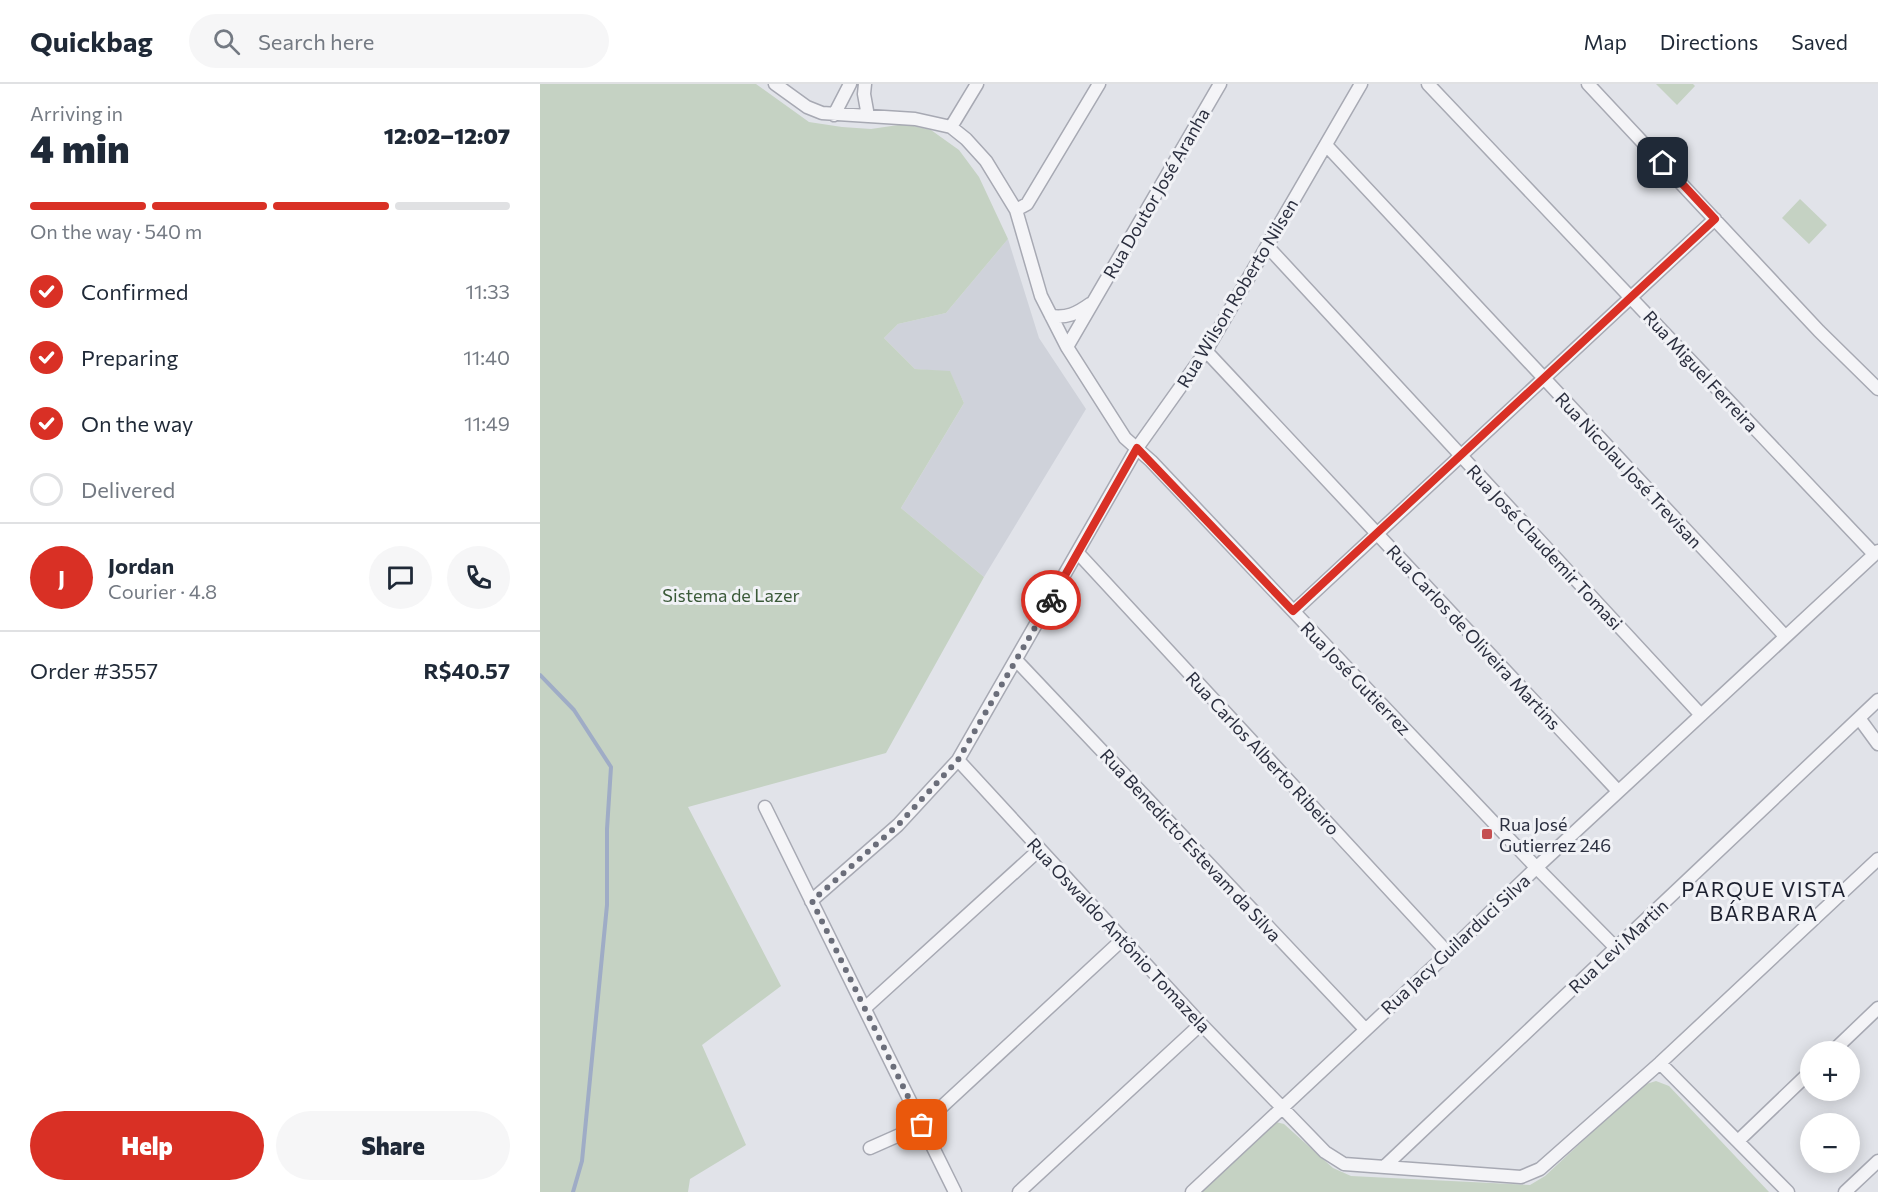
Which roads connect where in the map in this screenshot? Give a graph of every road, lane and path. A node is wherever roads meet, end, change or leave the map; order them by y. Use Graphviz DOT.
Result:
graph roads {
  1 [pos="775,84"];
  2 [pos="850,84"];
  3 [pos="865,84"];
  4 [pos="977,84"];
  5 [pos="1099,84"];
  6 [pos="1220,84"];
  7 [pos="1361,84"];
  8 [pos="1428,84"];
  9 [pos="1588,84"];
  10 [pos="834,115"];
  11 [pos="868,116"];
  12 [pos="951,127"];
  13 [pos="1326,145"];
  14 [pos="1016,210"];
  15 [pos="1715,219"];
  16 [pos="1268,247"];
  17 [pos="1631,298"];
  18 [pos="1093,302"];
  19 [pos="1051,316"];
  20 [pos="1067,347"];
  21 [pos="1206,351"];
  22 [pos="1544,378"];
  23 [pos="1878,389"];
  24 [pos="1137,448"];
  25 [pos="1461,456"];
  26 [pos="1377,534"];
  27 [pos="1876,552"];
  28 [pos="1078,553"];
  29 [pos="1293,611"];
  30 [pos="1785,636"];
  31 [pos="1016,660"];
  32 [pos="1878,700"];
  33 [pos="1701,715"];
  34 [pos="1859,718"];
  35 [pos="1878,744"];
  36 [pos="958,760"];
  37 [pos="1618,791"];
  38 [pos="765,807"];
  39 [pos="1040,849"];
  40 [pos="1878,859"];
  41 [pos="1536,867"];
  42 [pos="812,901"];
  43 [pos="1123,939"];
  44 [pos="1616,948"];
  45 [pos="1448,953"];
  46 [pos="864,1008"];
  47 [pos="1878,1008"];
  48 [pos="1201,1024"];
  49 [pos="1365,1029"];
  50 [pos="1844,1041"];
  51 [pos="1660,1063"];
  52 [pos="1800,1082"];
  53 [pos="1282,1108"];
  54 [pos="922,1125"];
  55 [pos="1738,1141"];
  56 [pos="870,1148"];
  57 [pos="1878,1161"];
  58 [pos="1384,1167"];
  59 [pos="955,1192"];
  60 [pos="1019,1192"];
  61 [pos="1192,1192"];
  62 [pos="1788,1192"];
  63 [pos="1845,1192"];
  1 -- 10 [label="street"];
  2 -- 10 [label="street"];
  3 -- 11 [label="street"];
  4 -- 12 [label="street"];
  5 -- 14 [label="street"];
  6 -- 18 [label="street, Rua Doutor José Aranha"];
  7 -- 13 [label="street, Rua Wilson Roberto Nilsen"];
  8 -- 17 [label="street, Rua Miguel Ferreira"];
  9 -- 15 [label="street"];
  10 -- 11 [label="street"];
  11 -- 12 [label="street"];
  12 -- 14 [label="street, Rua José Gutierrez"];
  13 -- 16 [label="street, Rua Wilson Roberto Nilsen"];
  13 -- 22 [label="street, Rua Nicolau José Trevisan"];
  14 -- 19 [label="street, Rua José Gutierrez"];
  15 -- 17 [label="street"];
  15 -- 23 [label="street"];
  16 -- 21 [label="street, Rua Wilson Roberto Nilsen"];
  16 -- 25 [label="street, Rua José Claudemir Tomasi"];
  17 -- 22 [label="street"];
  17 -- 27 [label="street, Rua Miguel Ferreira"];
  18 -- 19 [label="street, Rua Doutor José Aranha"];
  18 -- 20 [label="street, Rua Doutor José Aranha"];
  19 -- 20 [label="street, Rua José Gutierrez"];
  20 -- 24 [label="street, Rua José Gutierrez"];
  21 -- 24 [label="street, Rua Wilson Roberto Nilsen"];
  21 -- 26 [label="street, Rua Carlos de Oliveira Martins"];
  22 -- 25 [label="street"];
  22 -- 30 [label="street, Rua Nicolau José Trevisan"];
  24 -- 28 [label="street, Rua Wilson Roberto Nilsen"];
  24 -- 29 [label="street, Rua José Gutierrez"];
  25 -- 26 [label="street"];
  25 -- 33 [label="street, Rua José Claudemir Tomasi"];
  26 -- 29 [label="street"];
  26 -- 37 [label="street, Rua Carlos de Oliveira Martins"];
  27 -- 30 [label="street, Rua Jacy Guilarduci Silva"];
  28 -- 31 [label="street, Rua Wilson Roberto Nilsen"];
  28 -- 45 [label="street, Rua Carlos Alberto Ribeiro"];
  29 -- 41 [label="street, Rua José Gutierrez"];
  30 -- 33 [label="street, Rua Jacy Guilarduci Silva"];
  31 -- 36 [label="street, Rua Wilson Roberto Nilsen"];
  31 -- 49 [label="street, Rua Benedicto Estevam da Silva"];
  32 -- 34 [label="street, Rua Levi Martin"];
  33 -- 37 [label="street, Rua Jacy Guilarduci Silva"];
  34 -- 35 [label="street"];
  34 -- 44 [label="street, Rua Levi Martin"];
  36 -- 39 [label="street, Rua Oswaldo Antônio Tomazela"];
  36 -- 42 [label="street, Rua Wilson Roberto Nilsen"];
  37 -- 41 [label="street, Rua Jacy Guilarduci Silva"];
  38 -- 42 [label="street"];
  39 -- 43 [label="street, Rua Oswaldo Antônio Tomazela"];
  39 -- 46 [label="street"];
  40 -- 51 [label="street, Rua Oswaldo Antônio Tomazela"];
  41 -- 44 [label="street, Rua José Gutierrez"];
  41 -- 45 [label="street, Rua Jacy Guilarduci Silva"];
  42 -- 46 [label="street"];
  43 -- 48 [label="street, Rua Oswaldo Antônio Tomazela"];
  43 -- 54 [label="street"];
  44 -- 58 [label="street, Rua Levi Martin"];
  45 -- 49 [label="street, Rua Jacy Guilarduci Silva"];
  46 -- 54 [label="street"];
  47 -- 50 [label="street"];
  48 -- 53 [label="street, Rua Oswaldo Antônio Tomazela"];
  48 -- 60 [label="street"];
  49 -- 53 [label="street, Rua Jacy Guilarduci Silva"];
  51 -- 55 [label="street"];
  51 -- 58 [label="street, Rua Oswaldo Antônio Tomazela"];
  52 -- 55 [label="street"];
  53 -- 58 [label="street, Rua Oswaldo Antônio Tomazela"];
  53 -- 61 [label="street, Rua Jacy Guilarduci Silva"];
  54 -- 56 [label="street"];
  54 -- 59 [label="street"];
  55 -- 62 [label="street"];
  57 -- 63 [label="street"];
}
